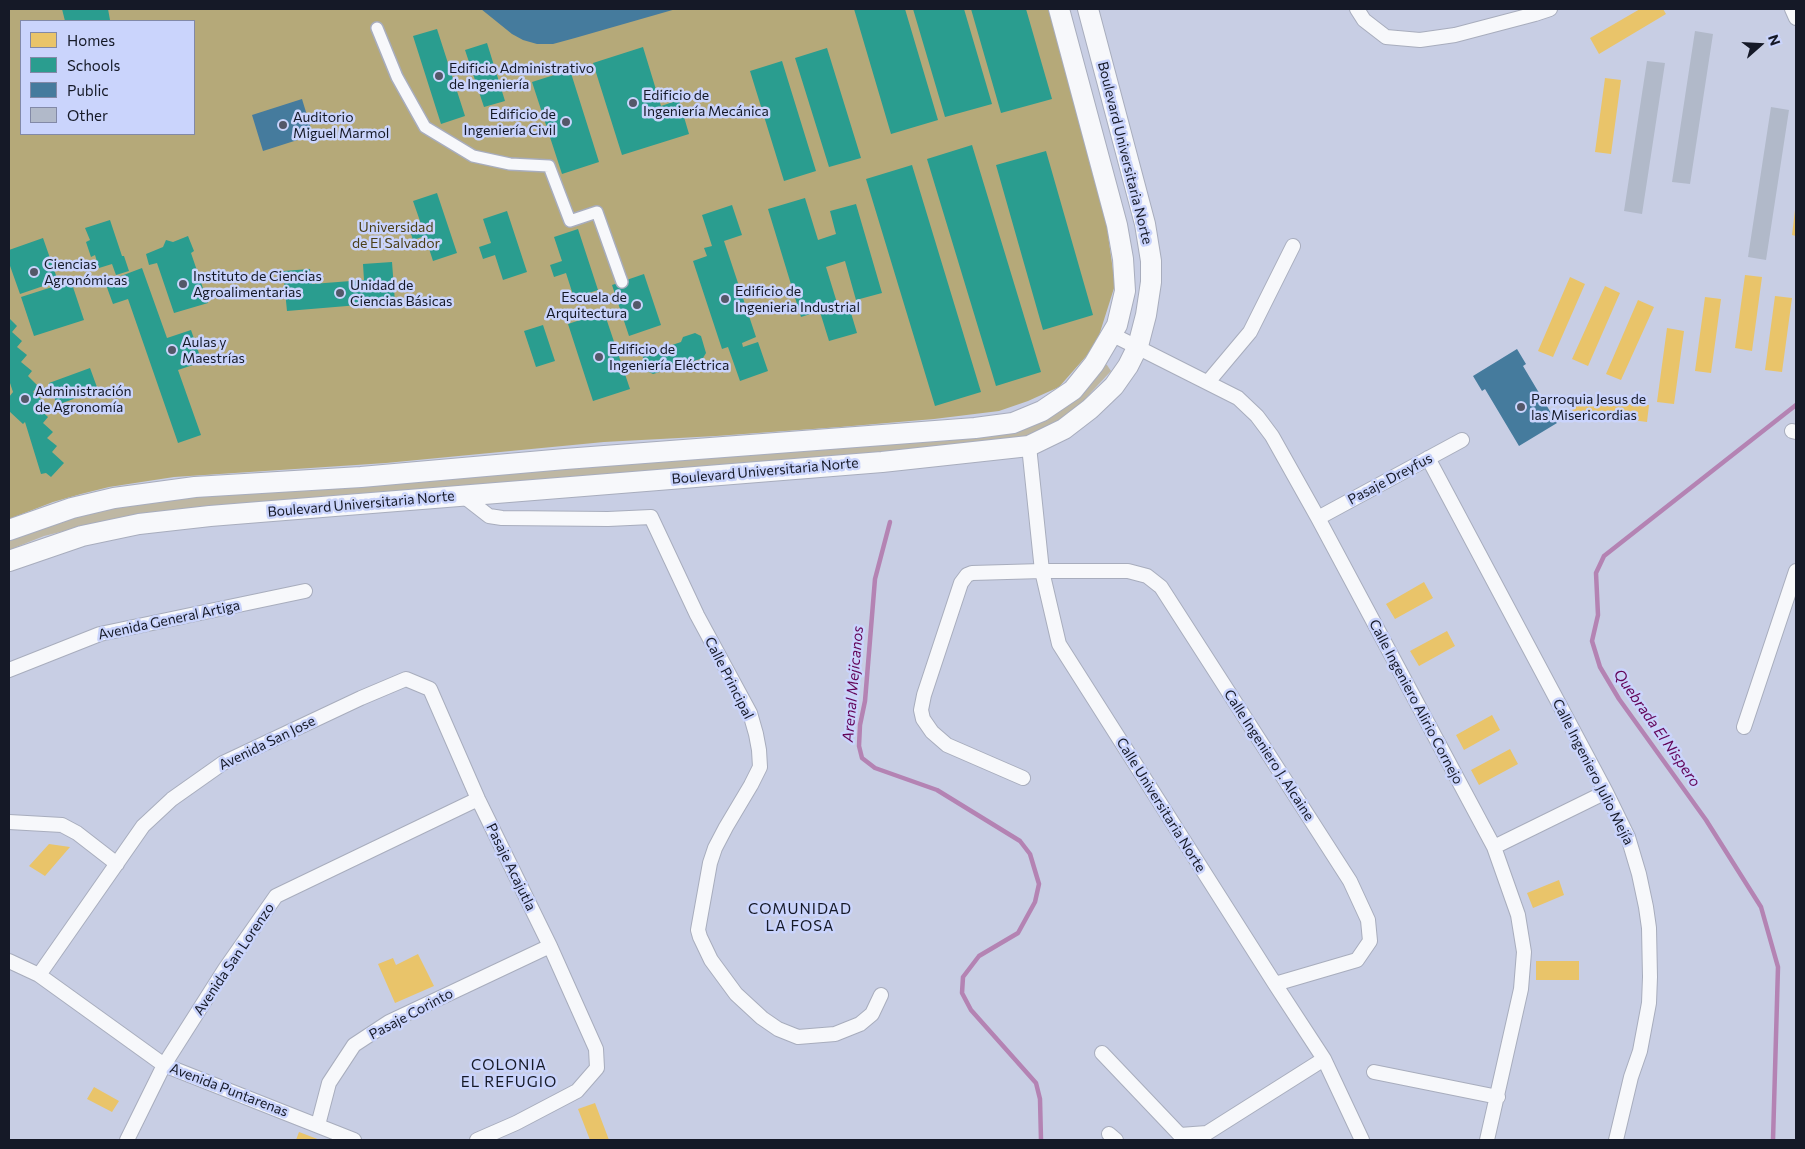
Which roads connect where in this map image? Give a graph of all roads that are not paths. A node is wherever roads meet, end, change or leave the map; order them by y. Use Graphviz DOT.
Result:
graph roads {
  1 [pos="1059,9"];
  2 [pos="1088,9"];
  3 [pos="1356,9"];
  4 [pos="1550,9"];
  5 [pos="1792,9"];
  6 [pos="1796,18"];
  7 [pos="377,28"];
  8 [pos="1293,246"];
  9 [pos="622,282"];
  10 [pos="1113,335"];
  11 [pos="1138,346"];
  12 [pos="1208,382"];
  13 [pos="1462,440"];
  14 [pos="1029,446"];
  15 [pos="1428,458"];
  16 [pos="462,495"];
  17 [pos="1318,518"];
  18 [pos="9,530"];
  19 [pos="9,561"];
  20 [pos="1042,571"];
  21 [pos="1796,571"];
  22 [pos="305,591"];
  23 [pos="9,670"];
  24 [pos="406,679"];
  25 [pos="1744,726"];
  26 [pos="1023,778"];
  27 [pos="1606,792"];
  28 [pos="478,799"];
  29 [pos="9,822"];
  30 [pos="1494,847"];
  31 [pos="117,864"];
  32 [pos="550,946"];
  33 [pos="9,961"];
  34 [pos="38,975"];
  35 [pos="1274,984"];
  36 [pos="882,994"];
  37 [pos="1102,1052"];
  38 [pos="1324,1059"];
  39 [pos="164,1065"];
  40 [pos="1374,1072"];
  41 [pos="1498,1097"];
  42 [pos="318,1125"];
  43 [pos="127,1140"];
  44 [pos="354,1140"];
  45 [pos="477,1140"];
  46 [pos="1362,1140"];
  47 [pos="1487,1140"];
  48 [pos="1616,1140"];
  1 -- 10 [label="main road, Boulevard Universitaria Norte"];
  2 -- 11 [label="main road, Boulevard Universitaria Norte"];
  3 -- 4 [label="street"];
  5 -- 6 [label="street"];
  7 -- 9 [label="street"];
  8 -- 12 [label="street"];
  10 -- 11 [label="street, Calle Ingeniero Alirio Cornejo"];
  10 -- 18 [label="main road, Boulevard Universitaria Norte"];
  11 -- 12 [label="street, Calle Ingeniero Alirio Cornejo"];
  11 -- 14 [label="main road, Boulevard Universitaria Norte"];
  12 -- 17 [label="street, Calle Ingeniero Alirio Cornejo"];
  13 -- 15 [label="street, Pasaje Dreyfus"];
  14 -- 16 [label="main road, Boulevard Universitaria Norte"];
  14 -- 20 [label="street, Calle Universitaria Norte"];
  15 -- 17 [label="street, Pasaje Dreyfus"];
  15 -- 27 [label="street, Calle Ingeniero Julio Mejía"];
  16 -- 19 [label="main road, Boulevard Universitaria Norte"];
  16 -- 36 [label="street, Calle Principal"];
  17 -- 30 [label="street, Calle Ingeniero Alirio Cornejo"];
  20 -- 26 [label="street, Calle Ingeniero J. Alcaine"];
  20 -- 35 [label="street, Calle Universitaria Norte"];
  20 -- 35 [label="street, Calle Ingeniero J. Alcaine"];
  21 -- 25 [label="street"];
  22 -- 23 [label="street, Avenida General Artiga"];
  24 -- 28 [label="street, Pasaje Acajutla"];
  24 -- 31 [label="street, Avenida San Jose"];
  27 -- 30 [label="street"];
  27 -- 48 [label="street, Calle Ingeniero Julio Mejía"];
  28 -- 32 [label="street, Pasaje Acajutla"];
  28 -- 39 [label="street, Avenida San Lorenzo"];
  29 -- 31 [label="street"];
  30 -- 41 [label="street, Calle Ingeniero Alirio Cornejo"];
  31 -- 34 [label="street, Avenida San Jose"];
  32 -- 42 [label="street, Pasaje Corinto"];
  32 -- 45 [label="street, Pasaje Acajutla"];
  33 -- 34 [label="street, Avenida Puntarenas"];
  34 -- 39 [label="street, Avenida Puntarenas"];
  35 -- 38 [label="street, Calle Universitaria Norte"];
  37 -- 38 [label="street"];
  38 -- 46 [label="street, Calle Universitaria Norte"];
  39 -- 42 [label="street, Avenida Puntarenas"];
  39 -- 43 [label="street, Avenida San Lorenzo"];
  40 -- 41 [label="street"];
  41 -- 47 [label="street, Calle Ingeniero Alirio Cornejo"];
  42 -- 44 [label="street, Avenida Puntarenas"];
}
